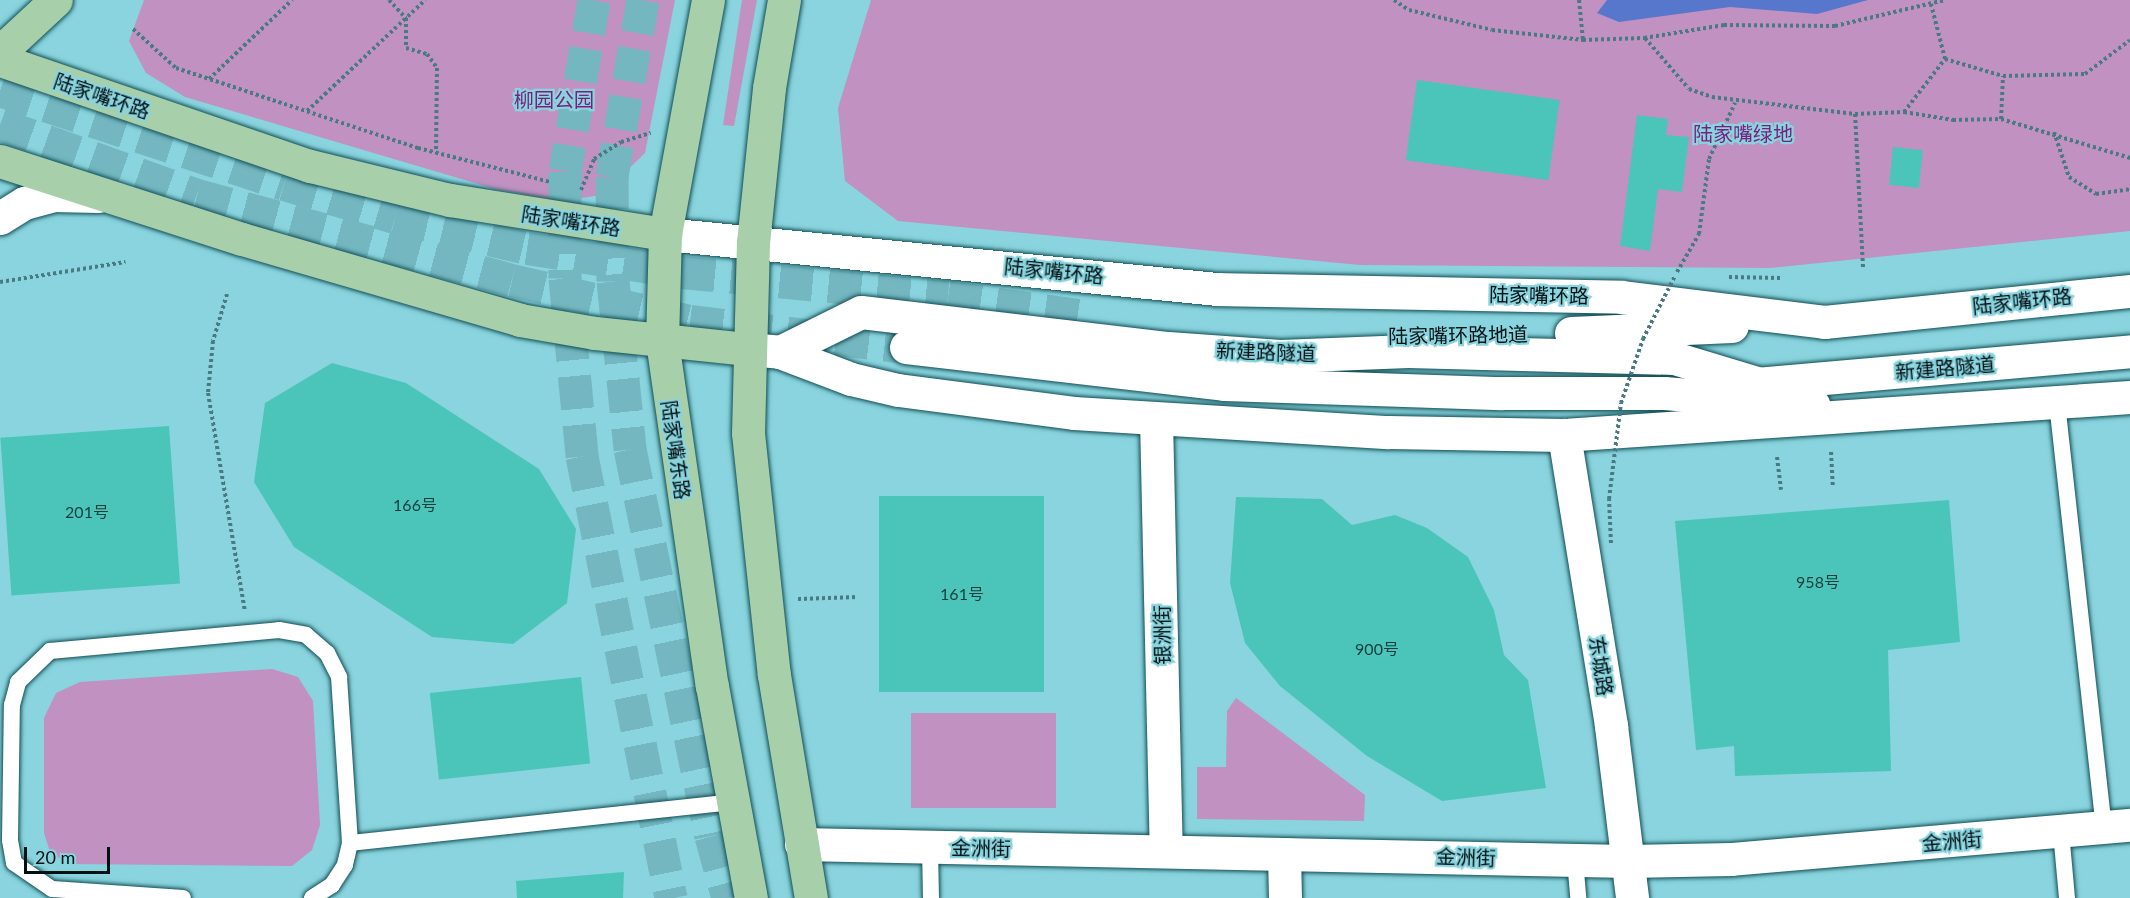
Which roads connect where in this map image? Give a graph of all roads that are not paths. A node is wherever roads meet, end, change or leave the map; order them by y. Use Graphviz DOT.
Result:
graph roads {
  1 [pos="56,0"];
  2 [pos="708,0"];
  3 [pos="784,0"];
  4 [pos="0,52"];
  5 [pos="0,60"];
  6 [pos="0,161"];
  7 [pos="117,198"];
  8 [pos="0,218"];
  9 [pos="665,234"];
  10 [pos="753,242"];
  11 [pos="2130,291"];
  12 [pos="1092,317"];
  13 [pos="1824,322"];
  14 [pos="662,341"];
  15 [pos="906,347"];
  16 [pos="748,349"];
  17 [pos="2130,351"];
  18 [pos="780,352"];
  19 [pos="1760,384"];
  20 [pos="1664,393"];
  21 [pos="2130,397"];
  22 [pos="2057,403"];
  23 [pos="1987,410"];
  24 [pos="1156,418"];
  25 [pos="1564,435"];
  26 [pos="734,802"];
  27 [pos="2117,826"];
  28 [pos="2061,832"];
  29 [pos="5,842"];
  30 [pos="350,843"];
  31 [pos="801,844"];
  32 [pos="930,847"];
  33 [pos="1166,851"];
  34 [pos="1284,854"];
  35 [pos="1575,860"];
  36 [pos="1628,861"];
  37 [pos="183,898"];
  38 [pos="312,898"];
  39 [pos="751,898"];
  40 [pos="811,898"];
  41 [pos="931,898"];
  42 [pos="1285,898"];
  43 [pos="1578,898"];
  44 [pos="1632,898"];
  45 [pos="2067,898"];
  1 -- 4 [label="main road"];
  2 -- 9 [label="main road, 陆家嘴东路"];
  3 -- 10 [label="main road"];
  5 -- 9 [label="main road, 陆家嘴环路"];
  6 -- 7 [label="main road"];
  7 -- 8 [label="main road"];
  7 -- 14 [label="main road"];
  9 -- 10 [label="main road, 陆家嘴环路"];
  9 -- 14 [label="main road, 陆家嘴东路"];
  10 -- 13 [label="main road, 陆家嘴环路"];
  10 -- 16 [label="main road"];
  11 -- 13 [label="main road, 陆家嘴环路"];
  12 -- 13 [label="main road, 陆家嘴环路地道"];
  14 -- 16 [label="main road"];
  14 -- 26 [label="main road, 陆家嘴东路"];
  15 -- 20 [label="main road"];
  16 -- 18 [label="main road"];
  16 -- 31 [label="main road"];
  17 -- 19 [label="main road, 新建路隧道"];
  18 -- 19 [label="main road, 新建路隧道"];
  18 -- 24 [label="main road"];
  19 -- 20 [label="main road, 新建路隧道"];
  20 -- 23 [label="main road"];
  21 -- 22 [label="main road"];
  22 -- 23 [label="main road"];
  22 -- 27 [label="lane"];
  23 -- 25 [label="main road"];
  24 -- 25 [label="main road"];
  24 -- 33 [label="main road, 银洲街"];
  25 -- 36 [label="main road, 东城路"];
  26 -- 30 [label="lane"];
  26 -- 39 [label="main road, 陆家嘴东路"];
  27 -- 28 [label="main road, 金洲街"];
  28 -- 36 [label="main road, 金洲街"];
  28 -- 45 [label="lane"];
  29 -- 30 [label="lane"];
  29 -- 37 [label="lane"];
  30 -- 38 [label="lane"];
  31 -- 32 [label="main road, 金洲街"];
  31 -- 40 [label="main road"];
  32 -- 33 [label="main road, 金洲街"];
  32 -- 41 [label="lane"];
  33 -- 34 [label="main road, 金洲街"];
  34 -- 35 [label="main road, 金洲街"];
  34 -- 42 [label="main road"];
  35 -- 36 [label="main road, 金洲街"];
  35 -- 43 [label="lane"];
  36 -- 44 [label="main road, 东城路"];
}
